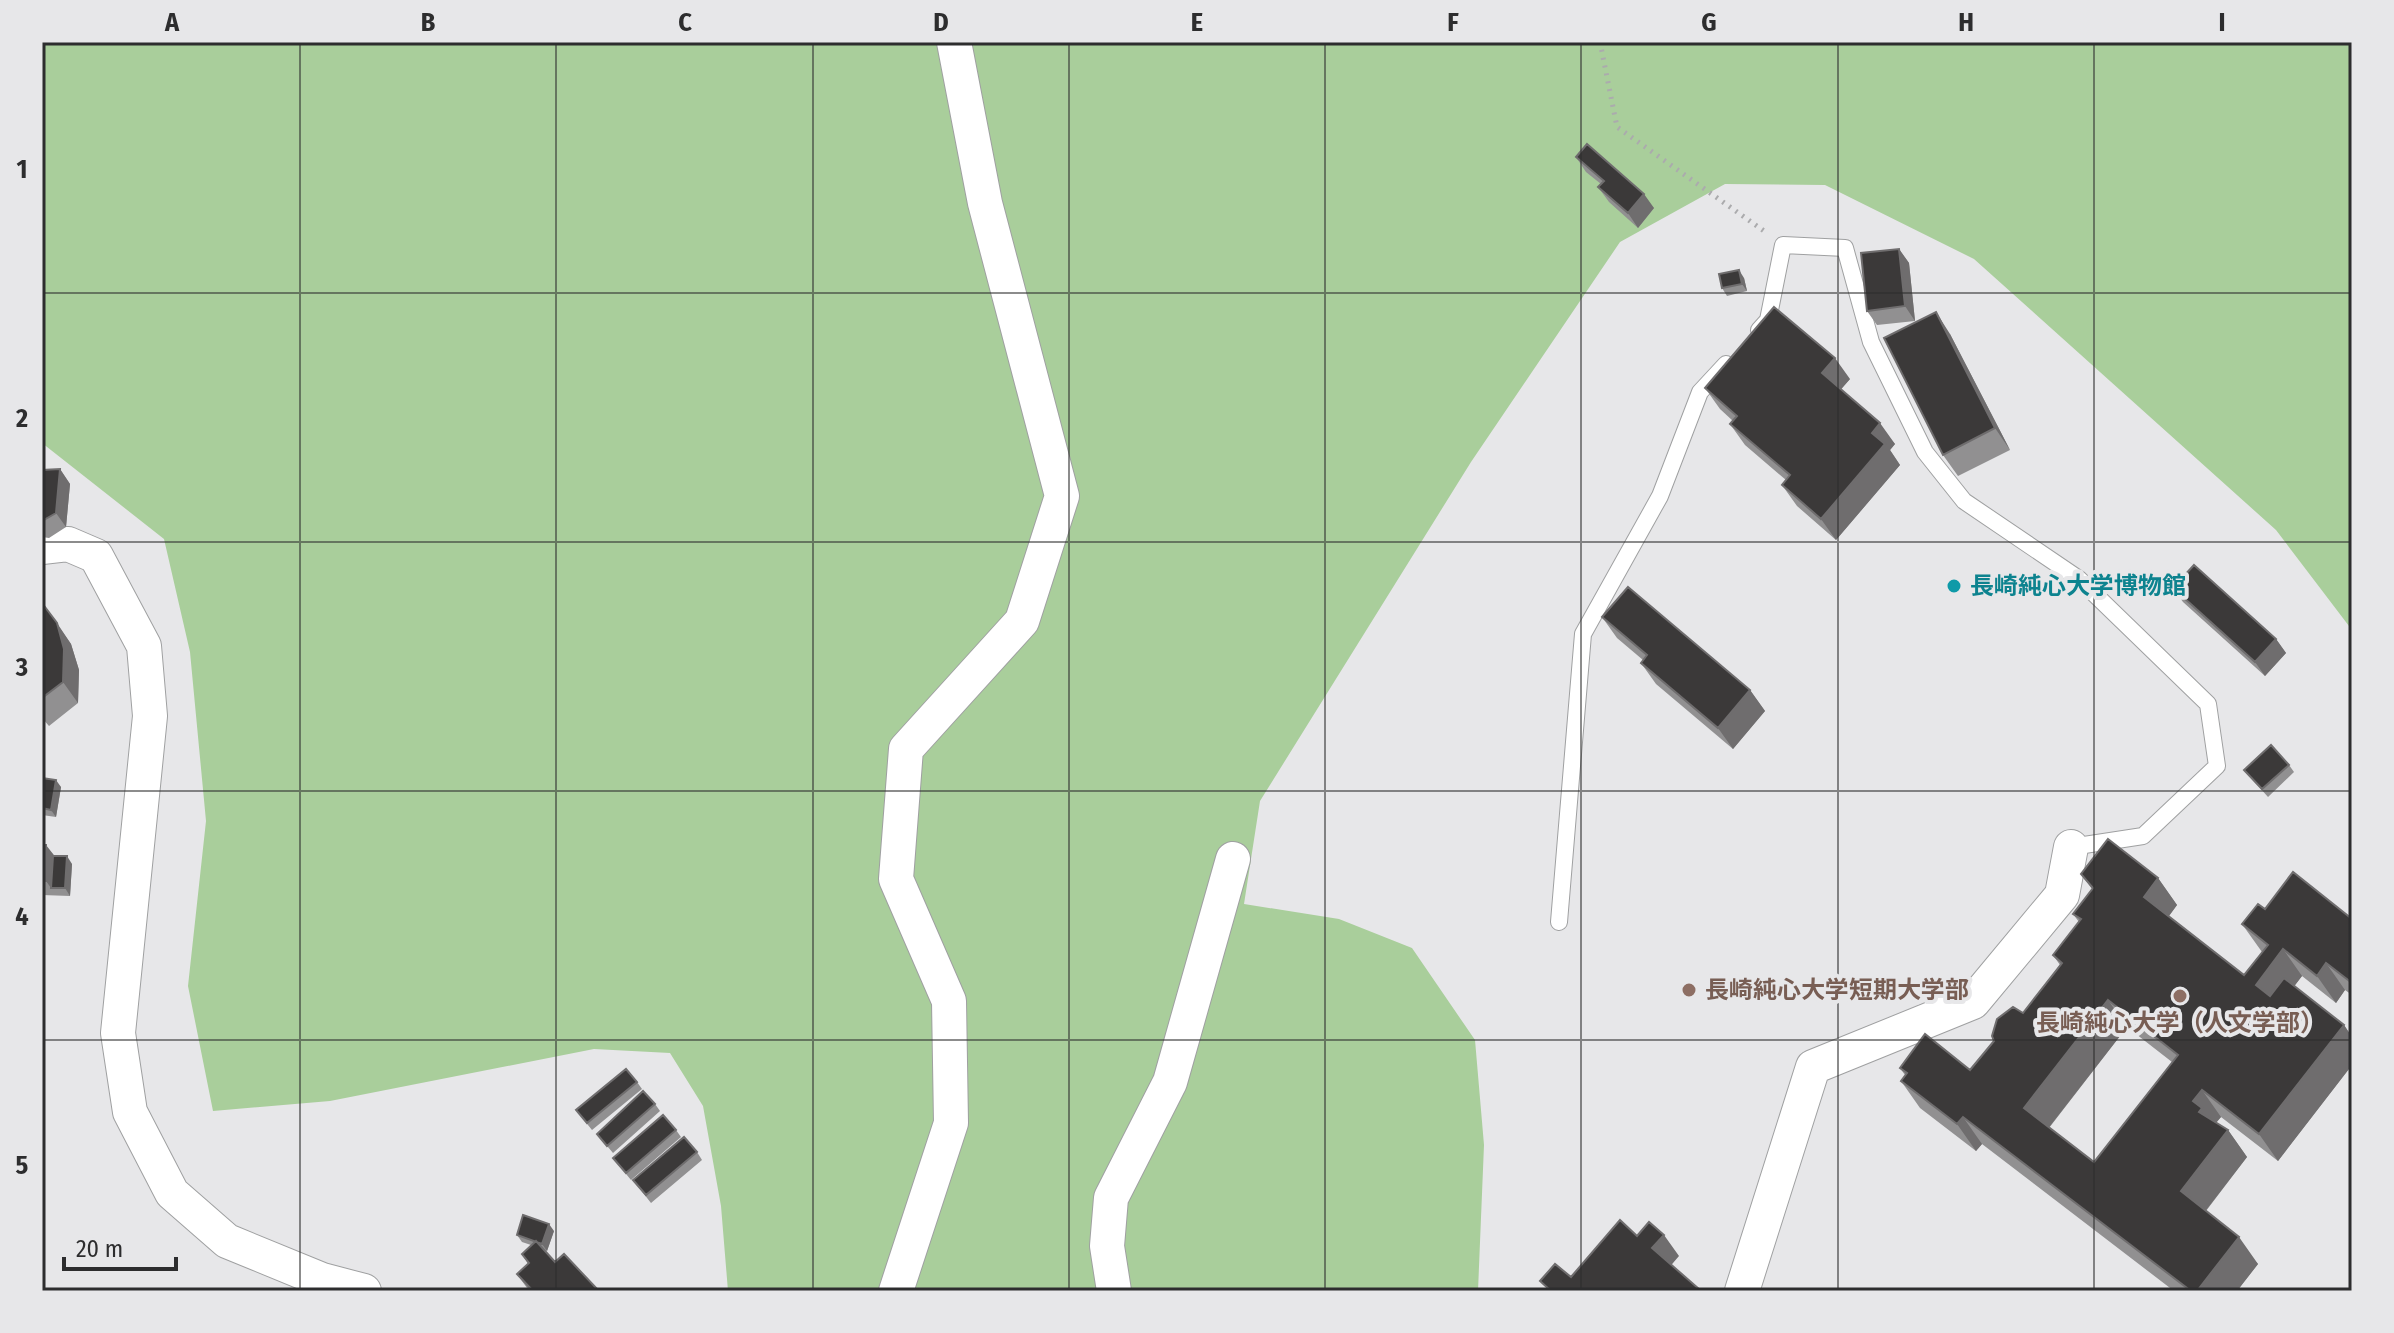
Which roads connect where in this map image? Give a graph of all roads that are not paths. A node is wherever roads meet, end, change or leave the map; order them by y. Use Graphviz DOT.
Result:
graph roads {
  1 [pos="954,42"];
  2 [pos="42,547"];
  3 [pos="2071,847"];
  4 [pos="1233,859"];
  5 [pos="1559,922"];
  6 [pos="364,1291"];
  7 [pos="896,1291"];
  8 [pos="1114,1291"];
  9 [pos="1742,1291"];
  1 -- 7 [label="street"];
  2 -- 6 [label="street"];
  3 -- 5 [label="lane"];
  3 -- 9 [label="street"];
  4 -- 8 [label="street"];
}
